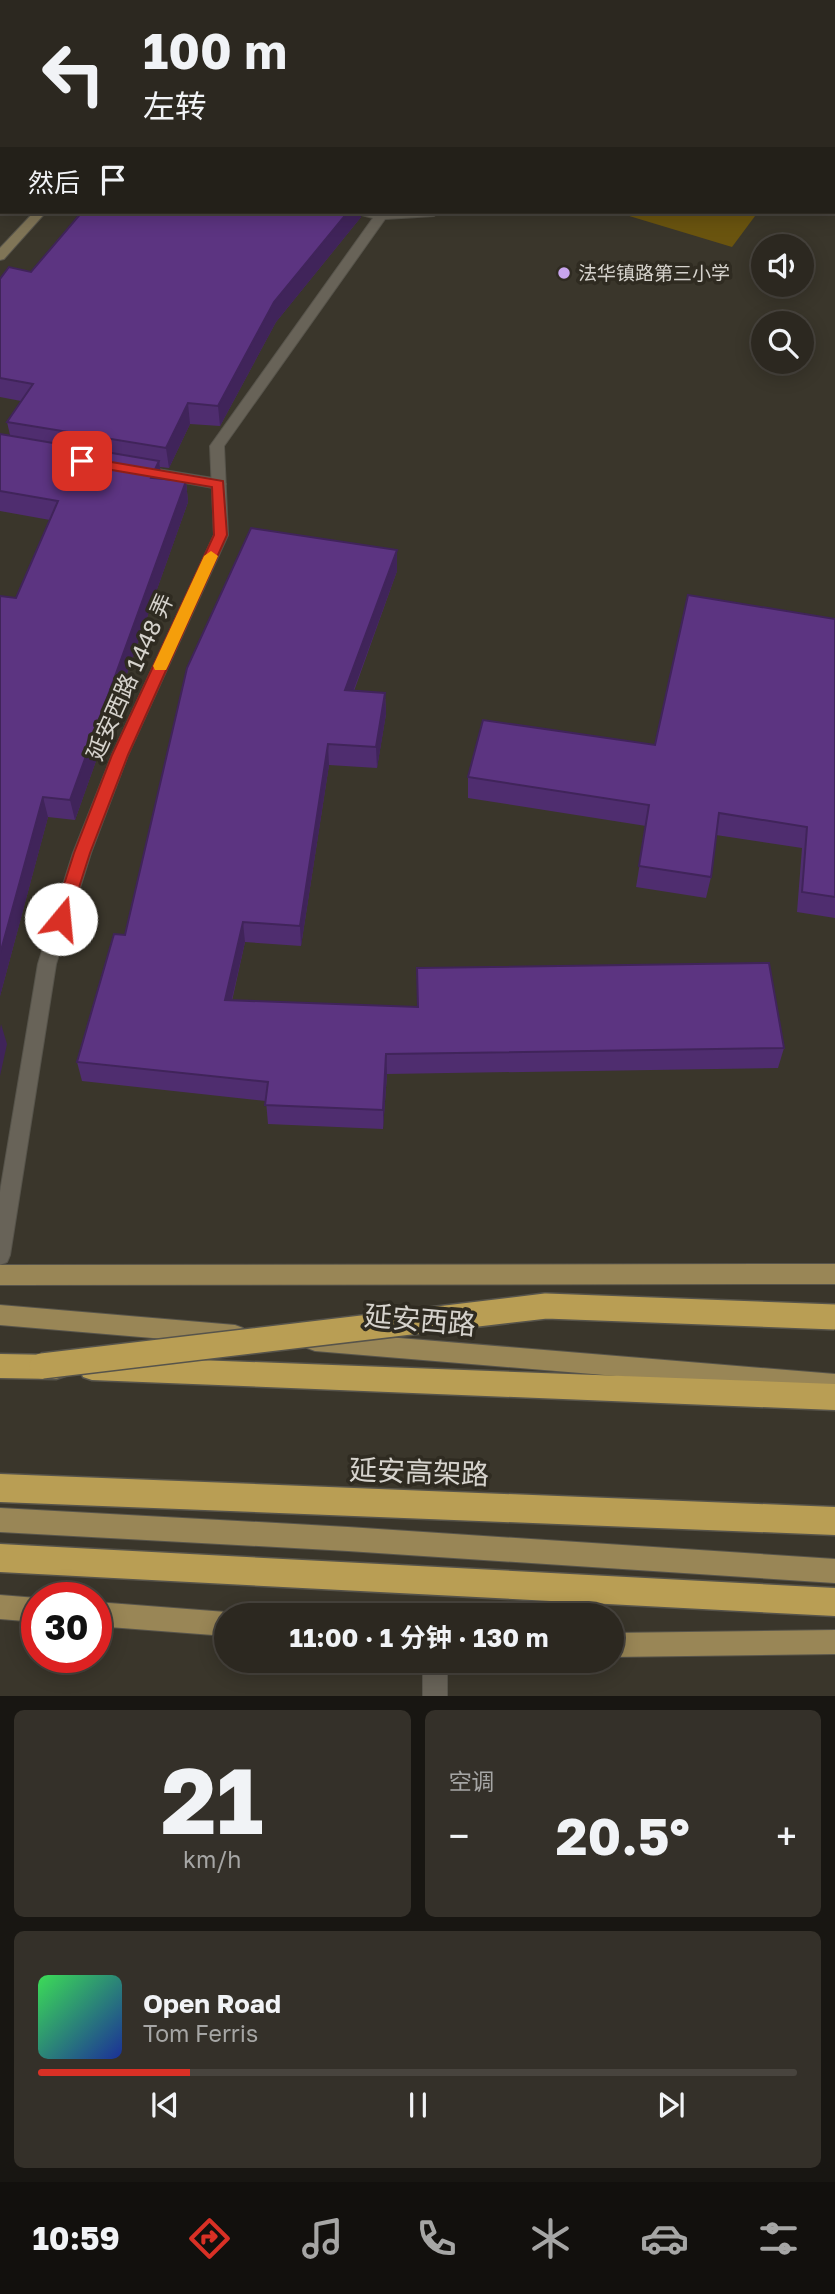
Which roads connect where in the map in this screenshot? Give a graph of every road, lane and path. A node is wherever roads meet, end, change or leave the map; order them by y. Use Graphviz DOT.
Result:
graph roads {
  1 [pos="38,214"];
  2 [pos="368,214"];
  3 [pos="408,214"];
  4 [pos="381,216"];
  5 [pos="0,256"];
  6 [pos="123,468"];
  7 [pos="219,484"];
  8 [pos="0,1255"];
  9 [pos="835,1274"];
  10 [pos="0,1275"];
  11 [pos="0,1315"];
  12 [pos="835,1317"];
  13 [pos="0,1366"];
  14 [pos="41,1366"];
  15 [pos="835,1384"];
  16 [pos="835,1397"];
  17 [pos="0,1488"];
  18 [pos="0,1520"];
  19 [pos="835,1521"];
  20 [pos="0,1558"];
  21 [pos="835,1572"];
  22 [pos="835,1602"];
  23 [pos="0,1607"];
  24 [pos="21,1608"];
  25 [pos="112,1615"];
  26 [pos="214,1623"];
  27 [pos="835,1642"];
  28 [pos="624,1645"];
  29 [pos="435,1673"];
  30 [pos="435,1696"];
  1 -- 5 [label="street"];
  2 -- 4 [label="street"];
  3 -- 4 [label="street"];
  4 -- 7 [label="street, 延安西路 1448 弄"];
  6 -- 7 [label="street"];
  7 -- 8 [label="street, 延安西路 1448 弄"];
  9 -- 10 [label="main road, 延安西路"];
  11 -- 15 [label="main road, 延安西路"];
  12 -- 14 [label="highway, bridge"];
  13 -- 14 [label="highway"];
  14 -- 16 [label="highway, bridge"];
  17 -- 19 [label="highway, 延安高架路"];
  18 -- 21 [label="main road"];
  20 -- 22 [label="highway"];
  23 -- 24 [label="main road"];
  25 -- 26 [label="main road"];
  27 -- 28 [label="main road"];
  29 -- 30 [label="street"];
}
